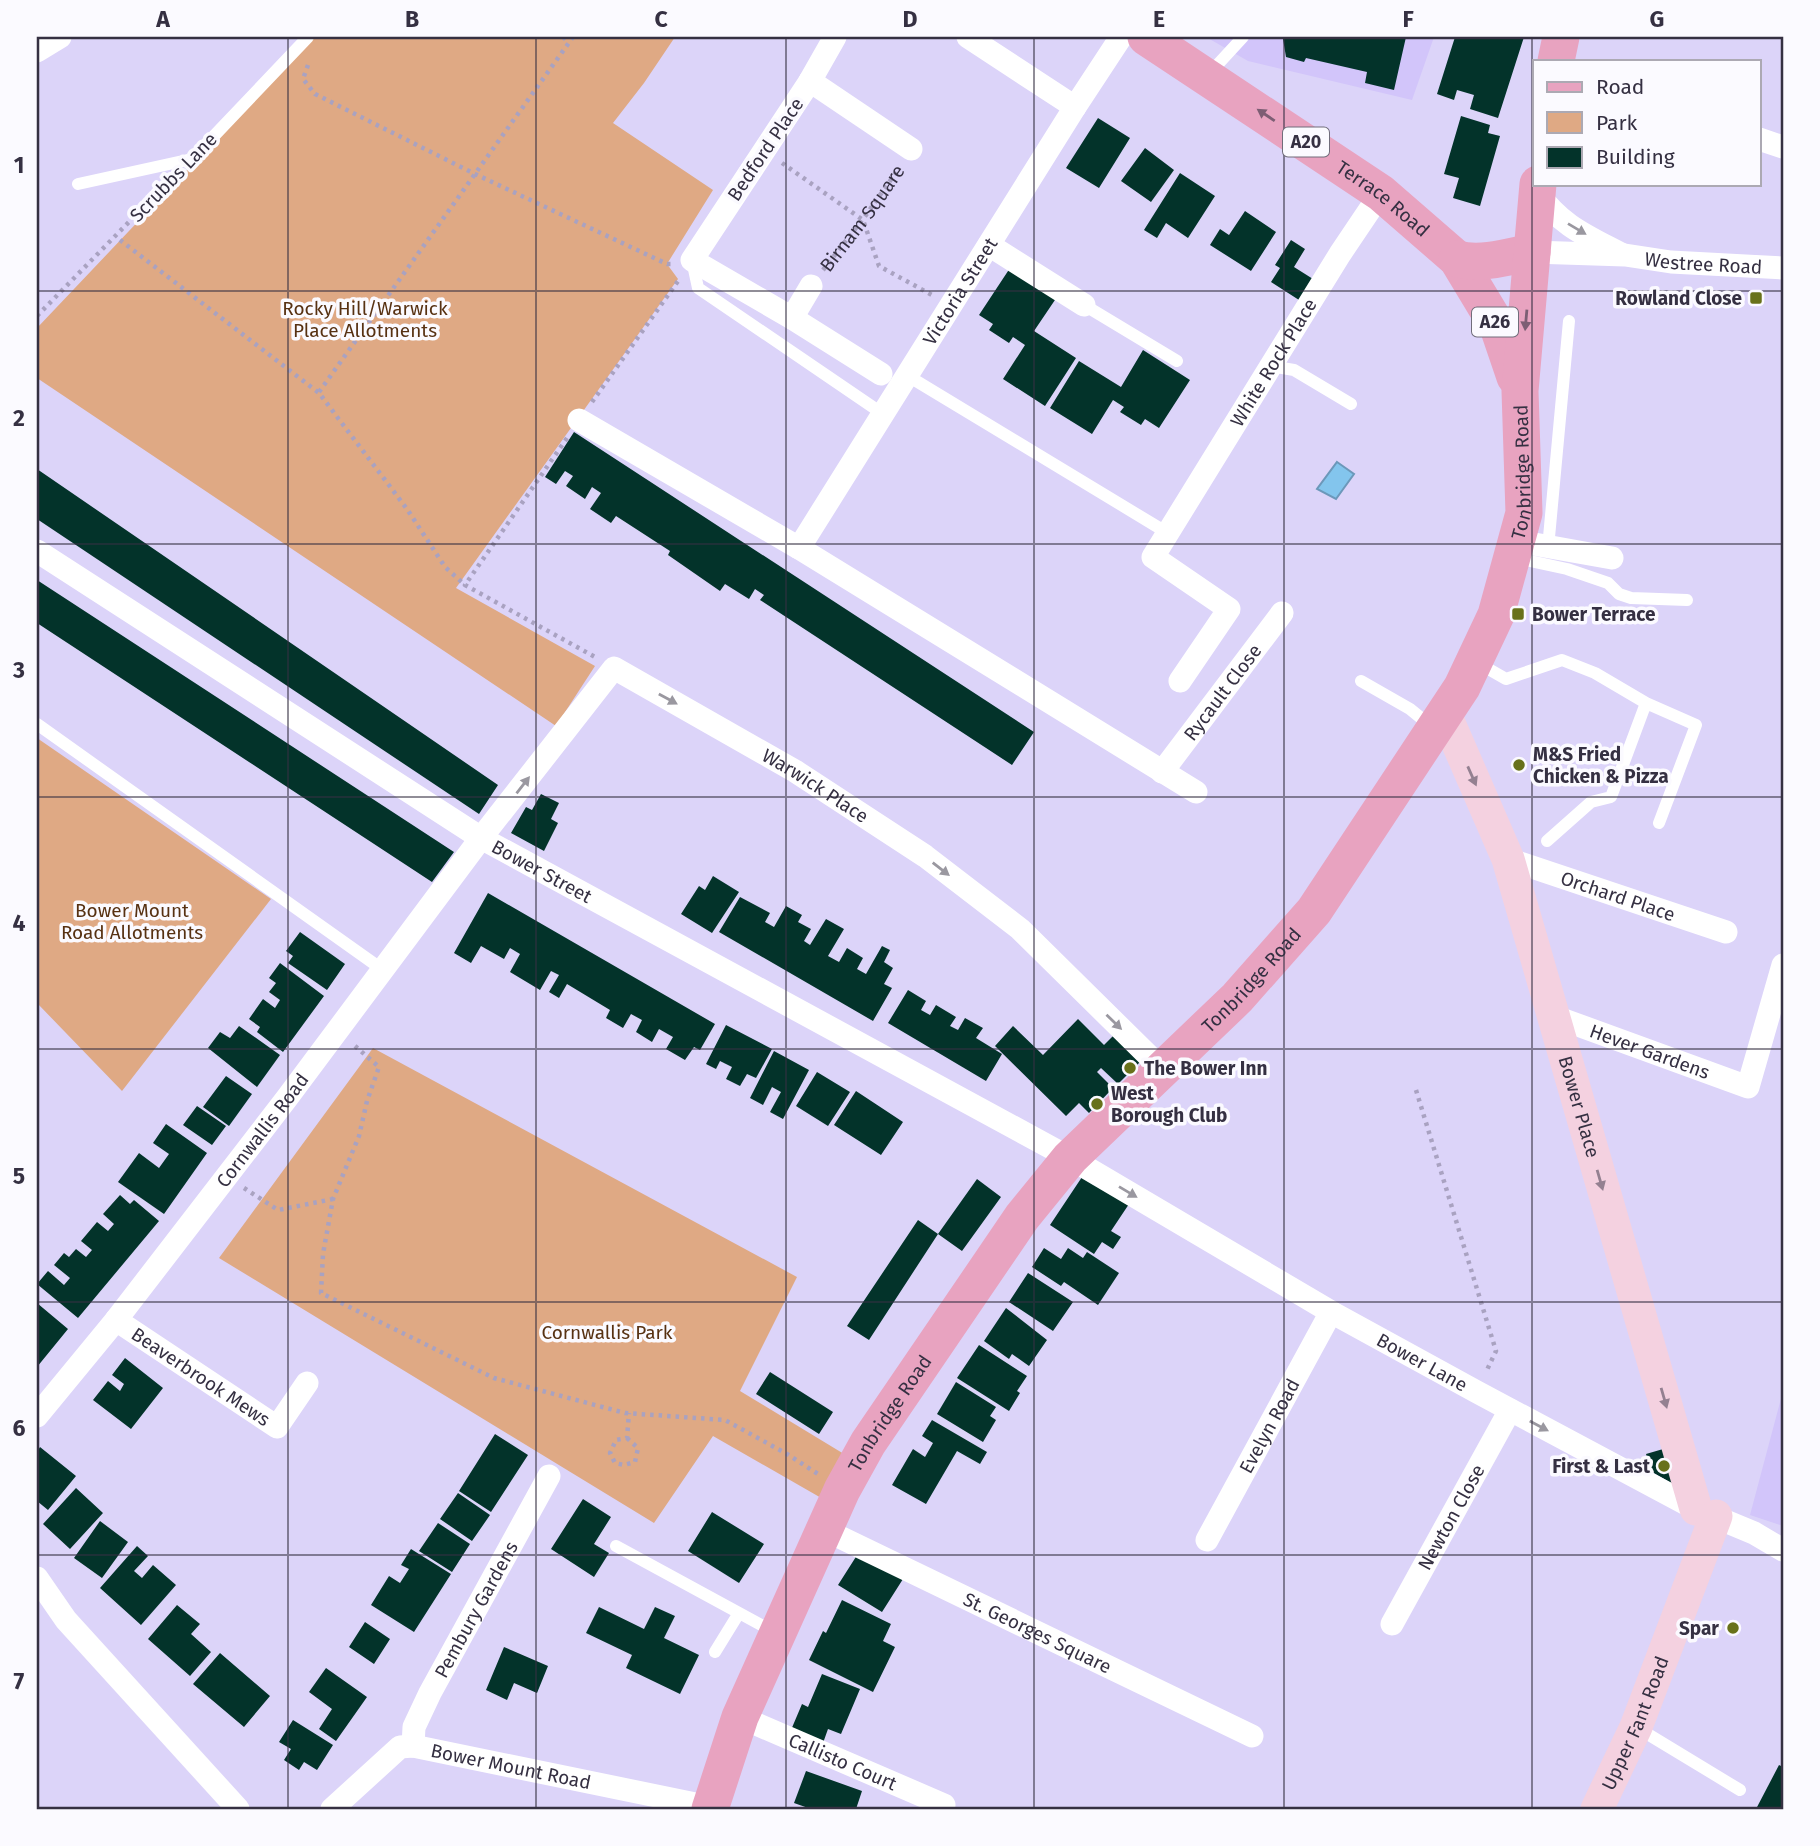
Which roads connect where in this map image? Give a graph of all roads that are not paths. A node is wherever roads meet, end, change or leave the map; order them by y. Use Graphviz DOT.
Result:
graph roads {
  1 [pos="307,37"];
  2 [pos="835,37"];
  3 [pos="968,37"];
  4 [pos="1121,37"];
  5 [pos="1146,37"];
  6 [pos="1240,37"];
  7 [pos="1561,37"];
  8 [pos="1556,60"];
  9 [pos="1208,76"];
  10 [pos="810,81"];
  11 [pos="1075,107"];
  12 [pos="1760,139"];
  13 [pos="1783,147"];
  14 [pos="911,149"];
  15 [pos="78,184"];
  16 [pos="1538,188"];
  17 [pos="1381,193"];
  18 [pos="989,245"];
  19 [pos="1532,252"];
  20 [pos="1625,255"];
  21 [pos="1457,258"];
  22 [pos="692,260"];
  23 [pos="1783,268"];
  24 [pos="811,286"];
  25 [pos="1084,305"];
  26 [pos="792,317"];
  27 [pos="1569,321"];
  28 [pos="1177,361"];
  29 [pos="1270,366"];
  30 [pos="881,374"];
  31 [pos="908,376"];
  32 [pos="1520,391"];
  33 [pos="1351,404"];
  34 [pos="883,414"];
  35 [pos="579,420"];
  36 [pos="1166,532"];
  37 [pos="799,548"];
  38 [pos="1526,549"];
  39 [pos="37,551"];
  40 [pos="1612,558"];
  41 [pos="1687,600"];
  42 [pos="1282,613"];
  43 [pos="1474,661"];
  44 [pos="1180,681"];
  45 [pos="1361,681"];
  46 [pos="1646,703"];
  47 [pos="1440,721"];
  48 [pos="37,724"];
  49 [pos="1162,772"];
  50 [pos="1196,792"];
  51 [pos="1659,823"];
  52 [pos="481,838"];
  53 [pos="1548,841"];
  54 [pos="1508,859"];
  55 [pos="1726,932"];
  56 [pos="1783,965"];
  57 [pos="383,970"];
  58 [pos="1553,1016"];
  59 [pos="1161,1069"];
  60 [pos="1070,1158"];
  61 [pos="1331,1312"];
  62 [pos="116,1320"];
  63 [pos="307,1383"];
  64 [pos="1510,1410"];
  65 [pos="37,1416"];
  66 [pos="549,1476"];
  67 [pos="1706,1512"];
  68 [pos="824,1530"];
  69 [pos="1207,1540"];
  70 [pos="616,1546"];
  71 [pos="1783,1550"];
  72 [pos="37,1577"];
  73 [pos="739,1613"];
  74 [pos="1392,1624"];
  75 [pos="778,1634"];
  76 [pos="715,1652"];
  77 [pos="740,1717"];
  78 [pos="1636,1727"];
  79 [pos="1252,1735"];
  80 [pos="413,1746"];
  81 [pos="1740,1790"];
  82 [pos="944,1805"];
  83 [pos="710,1808"];
  84 [pos="238,1809"];
  85 [pos="332,1809"];
  86 [pos="1597,1809"];
  1 -- 15 [label="lane, Scrubbs Lane"];
  2 -- 10 [label="street, Bedford Place"];
  3 -- 11 [label="street"];
  4 -- 11 [label="street, Victoria Street"];
  5 -- 9 [label="main road, Terrace Road / A20"];
  6 -- 9 [label="lane"];
  7 -- 8 [label="main road"];
  17 -- 9 [label="main road, Terrace Road / A20, one-way"];
  10 -- 14 [label="street, Birnam Square"];
  10 -- 22 [label="street, Bedford Place"];
  11 -- 18 [label="street, Victoria Street"];
  12 -- 13 [label="street"];
  16 -- 19 [label="main road, Tonbridge Road"];
  16 -- 20 [label="street, Westree Road, one-way"];
  17 -- 21 [label="main road, Terrace Road / A20"];
  17 -- 29 [label="street, White Rock Place"];
  18 -- 25 [label="street"];
  18 -- 31 [label="street, Victoria Street"];
  19 -- 20 [label="street, Westree Road"];
  19 -- 21 [label="main road, Westree Road"];
  19 -- 32 [label="main road, Tonbridge Road / A26, one-way"];
  20 -- 23 [label="street, Westree Road"];
  21 -- 32 [label="main road, Terrace Road / A26"];
  22 -- 26 [label="street"];
  22 -- 34 [label="lane"];
  24 -- 26 [label="street, Birnam Square"];
  25 -- 28 [label="lane"];
  26 -- 30 [label="street"];
  27 -- 38 [label="lane"];
  29 -- 33 [label="lane"];
  29 -- 36 [label="street, White Rock Place"];
  31 -- 34 [label="street, Victoria Street"];
  31 -- 36 [label="lane"];
  32 -- 38 [label="main road, Tonbridge Road / A26"];
  34 -- 37 [label="street, Victoria Street"];
  35 -- 37 [label="street"];
  36 -- 44 [label="street, White Rock Place"];
  37 -- 49 [label="street"];
  38 -- 40 [label="street"];
  38 -- 41 [label="lane"];
  38 -- 43 [label="main road, Tonbridge Road / A26"];
  39 -- 52 [label="street, Bower Street"];
  42 -- 49 [label="street, Rycault Close"];
  43 -- 46 [label="lane"];
  43 -- 47 [label="main road, Tonbridge Road / A26"];
  45 -- 47 [label="lane"];
  46 -- 51 [label="lane"];
  46 -- 53 [label="lane"];
  47 -- 54 [label="street, Bower Place, one-way"];
  47 -- 59 [label="main road, Tonbridge Road / A26"];
  48 -- 57 [label="lane"];
  49 -- 50 [label="street"];
  52 -- 57 [label="street, Cornwallis Road"];
  52 -- 59 [label="street, Warwick Place, one-way"];
  52 -- 60 [label="street, Bower Street"];
  54 -- 55 [label="street, Orchard Place"];
  54 -- 58 [label="street, Bower Place"];
  56 -- 58 [label="street, Hever Gardens"];
  57 -- 62 [label="street, Cornwallis Road"];
  58 -- 67 [label="street, Bower Place, one-way"];
  59 -- 60 [label="main road, Tonbridge Road / A26"];
  60 -- 61 [label="street, Bower Lane, one-way"];
  60 -- 68 [label="main road, Tonbridge Road / A26"];
  61 -- 64 [label="street, Bower Lane"];
  61 -- 69 [label="street, Evelyn Road"];
  62 -- 63 [label="street, Beaverbrook Mews"];
  62 -- 65 [label="street, Cornwallis Road"];
  64 -- 67 [label="street, Bower Lane, one-way"];
  64 -- 74 [label="street, Newton Close"];
  66 -- 80 [label="street, Pembury Gardens"];
  67 -- 71 [label="street, Bower Lane"];
  67 -- 78 [label="street, Upper Fant Road"];
  68 -- 75 [label="main road, Tonbridge Road / A26"];
  68 -- 79 [label="street, St. Georges Square"];
  70 -- 73 [label="lane"];
  72 -- 84 [label="street"];
  73 -- 75 [label="lane"];
  73 -- 76 [label="lane"];
  75 -- 77 [label="main road, Tonbridge Road / A26"];
  77 -- 82 [label="street, Callisto Court"];
  77 -- 83 [label="main road, Tonbridge Road / A26"];
  78 -- 81 [label="lane"];
  78 -- 86 [label="street, Upper Fant Road"];
  80 -- 83 [label="street, Bower Mount Road"];
  80 -- 85 [label="street, Bower Mount Road"];
}
